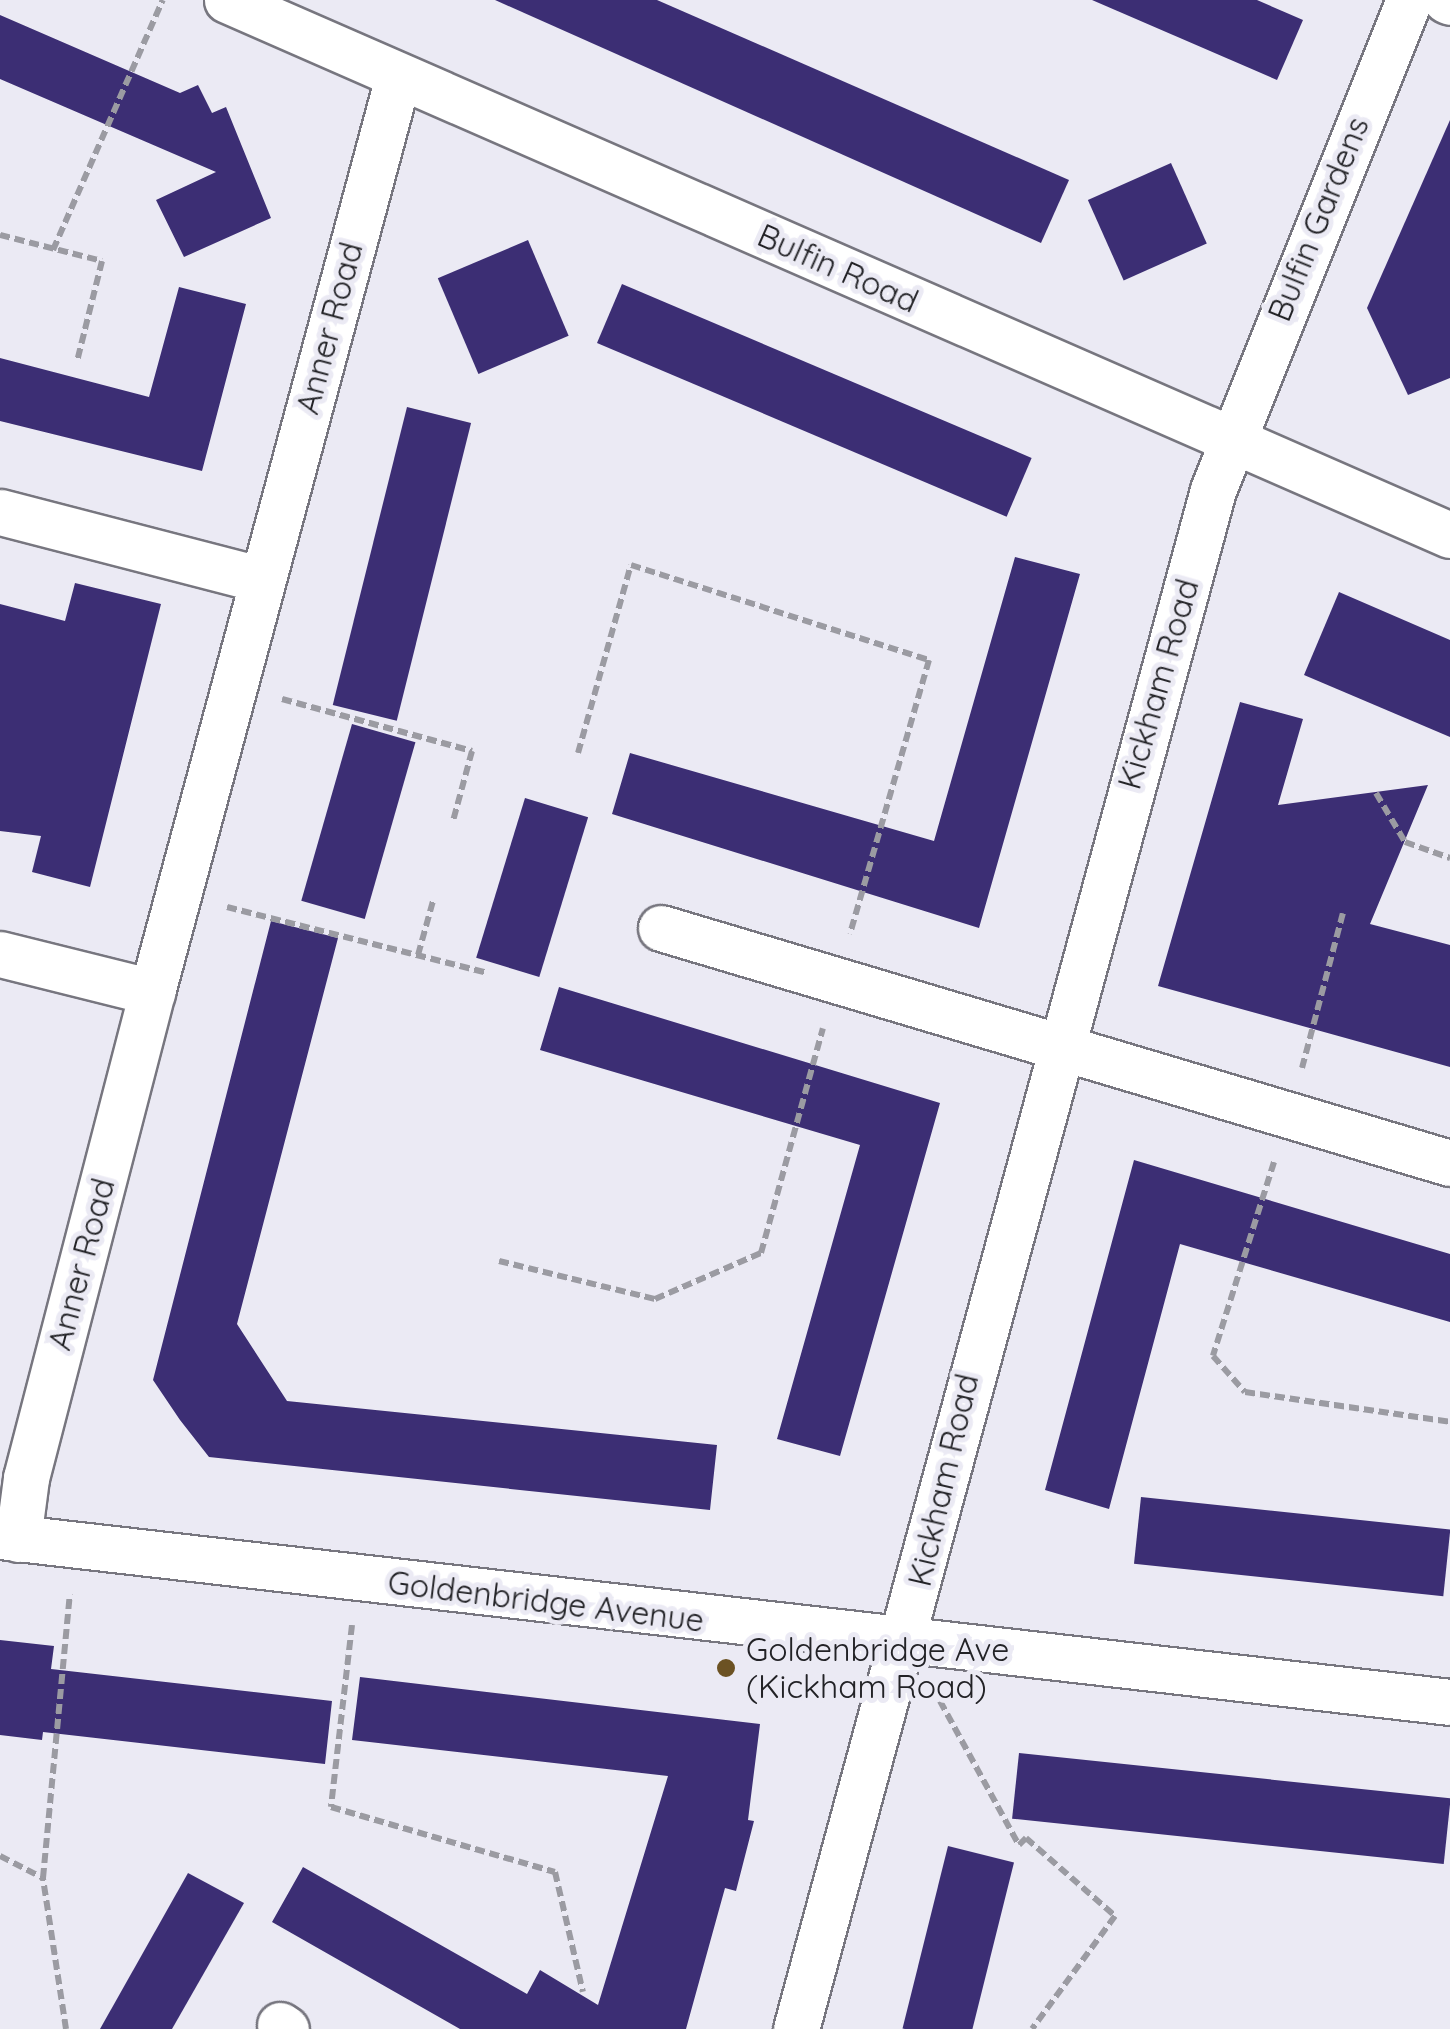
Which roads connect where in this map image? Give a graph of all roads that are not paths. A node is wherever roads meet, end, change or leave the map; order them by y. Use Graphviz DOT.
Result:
graph roads {
  1 [pos="227,0"];
  2 [pos="1409,0"];
  3 [pos="398,77"];
  4 [pos="1228,439"];
  5 [pos="0,512"];
  6 [pos="1450,535"];
  7 [pos="262,580"];
  8 [pos="661,928"];
  9 [pos="0,954"];
  10 [pos="152,992"];
  11 [pos="1058,1046"];
  12 [pos="1450,1163"];
  13 [pos="9,1538"];
  14 [pos="900,1642"];
  15 [pos="1450,1702"];
  16 [pos="796,2029"];
  1 -- 3 [label="street, Bulfin Road"];
  2 -- 4 [label="street, Bulfin Gardens"];
  3 -- 4 [label="street, Bulfin Road"];
  3 -- 7 [label="street, Anner Road"];
  4 -- 6 [label="street, Bulfin Road"];
  4 -- 11 [label="street, Kickham Road"];
  5 -- 7 [label="street"];
  7 -- 10 [label="street, Anner Road"];
  8 -- 11 [label="street"];
  9 -- 10 [label="street"];
  10 -- 13 [label="street, Anner Road"];
  11 -- 12 [label="street"];
  11 -- 14 [label="street, Kickham Road"];
  13 -- 14 [label="street, Goldenbridge Avenue"];
  14 -- 15 [label="street, Goldenbridge Avenue"];
  14 -- 16 [label="street, Kickham Road"];
}
